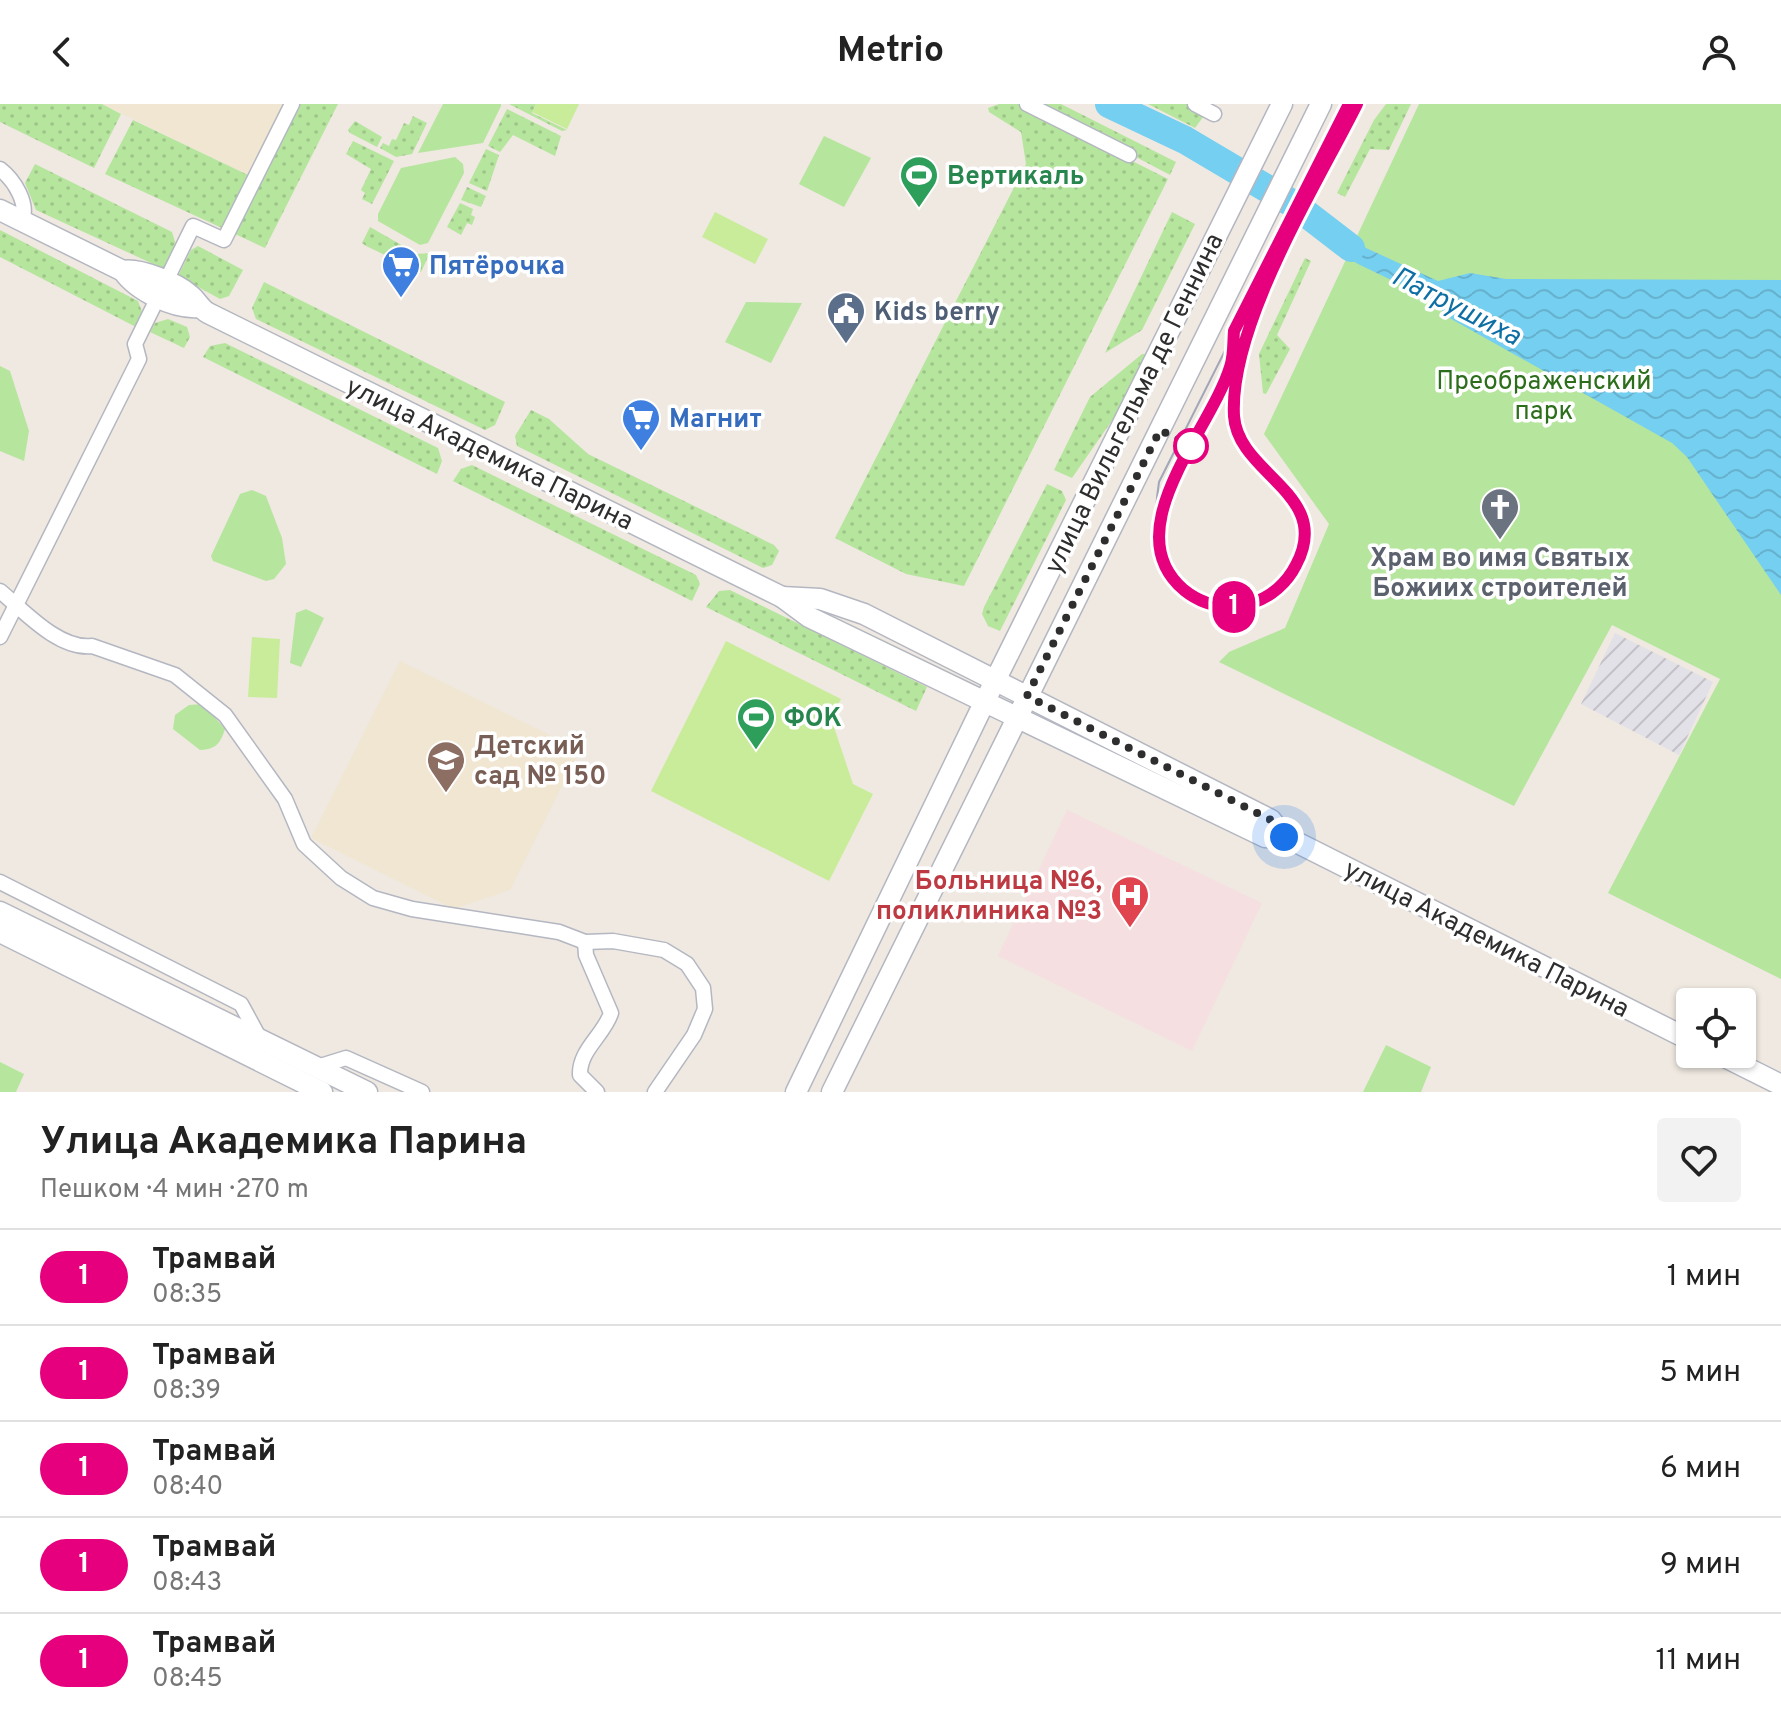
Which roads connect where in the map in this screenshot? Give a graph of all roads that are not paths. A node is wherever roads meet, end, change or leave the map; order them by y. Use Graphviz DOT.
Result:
graph roads {
  1 [pos="292,104"];
  2 [pos="1027,104"];
  3 [pos="1195,104"];
  4 [pos="1282,104"];
  5 [pos="1321,104"];
  6 [pos="1214,114"];
  7 [pos="1129,155"];
  8 [pos="0,169"];
  9 [pos="0,210"];
  10 [pos="22,221"];
  11 [pos="162,289"];
  12 [pos="0,591"];
  13 [pos="782,597"];
  14 [pos="16,604"];
  15 [pos="0,637"];
  16 [pos="996,680"];
  17 [pos="1027,696"];
  18 [pos="984,703"];
  19 [pos="1015,718"];
  20 [pos="1284,837"];
  21 [pos="0,882"];
  22 [pos="0,912"];
  23 [pos="0,932"];
  24 [pos="585,942"];
  25 [pos="1676,1033"];
  26 [pos="260,1040"];
  27 [pos="317,1067"];
  28 [pos="1747,1068"];
  29 [pos="1781,1085"];
  30 [pos="322,1092"];
  31 [pos="367,1092"];
  32 [pos="422,1092"];
  33 [pos="597,1092"];
  34 [pos="655,1092"];
  35 [pos="796,1092"];
  36 [pos="832,1092"];
  1 -- 11 [label="street"];
  2 -- 7 [label="street"];
  3 -- 6 [label="street"];
  4 -- 16 [label="street, улица Вильгельма де Геннина"];
  5 -- 17 [label="street, улица Вильгельма де Геннина"];
  8 -- 10 [label="street"];
  9 -- 10 [label="street, улица Академика Парина"];
  10 -- 11 [label="street, улица Академика Парина"];
  11 -- 13 [label="street, улица Академика Парина"];
  11 -- 14 [label="street"];
  12 -- 14 [label="street"];
  13 -- 16 [label="street, улица Академика Парина"];
  13 -- 18 [label="street, улица Академика Парина"];
  14 -- 15 [label="street"];
  14 -- 24 [label="street"];
  16 -- 17 [label="street, улица Академика Парина"];
  16 -- 18 [label="street, улица Вильгельма де Геннина"];
  17 -- 19 [label="street, улица Вильгельма де Геннина"];
  17 -- 20 [label="street, улица Академика Парина"];
  18 -- 19 [label="street, улица Академика Парина"];
  18 -- 35 [label="street, улица Вильгельма де Геннина"];
  19 -- 20 [label="street, улица Академика Парина"];
  19 -- 36 [label="street, улица Вильгельма де Геннина"];
  20 -- 25 [label="street, улица Академика Парина"];
  21 -- 26 [label="street"];
  22 -- 26 [label="street"];
  23 -- 30 [label="street"];
  24 -- 33 [label="street"];
  24 -- 34 [label="street"];
  26 -- 27 [label="street"];
  27 -- 31 [label="street"];
  27 -- 32 [label="street"];
  28 -- 29 [label="street"];
}
